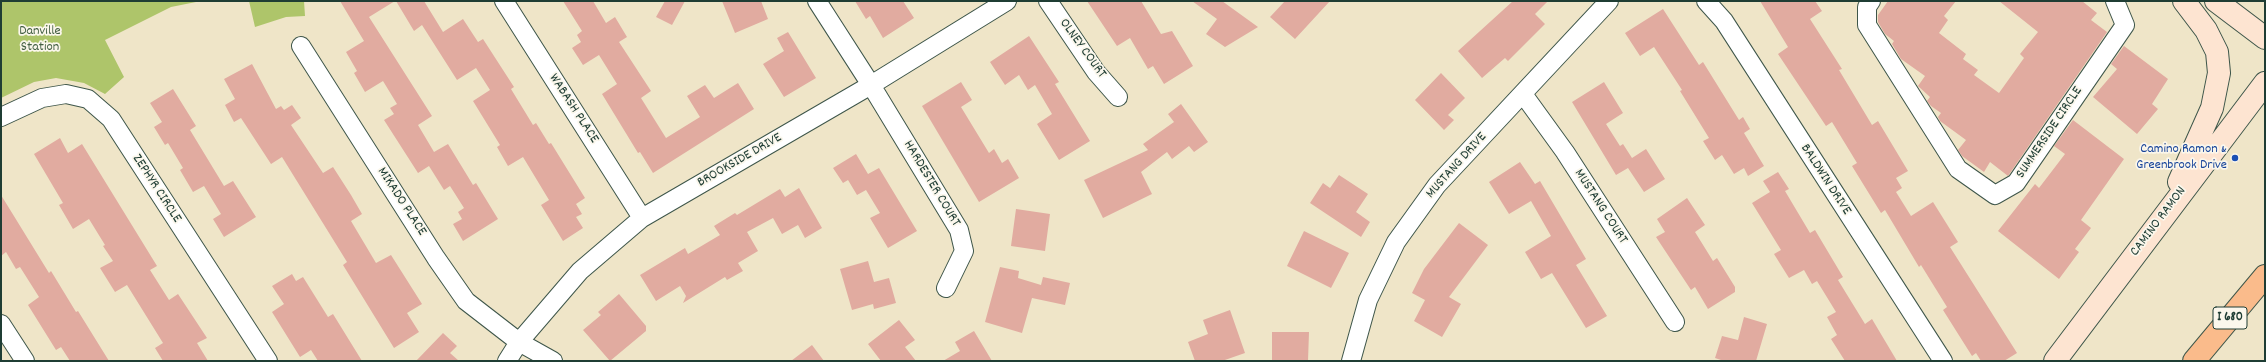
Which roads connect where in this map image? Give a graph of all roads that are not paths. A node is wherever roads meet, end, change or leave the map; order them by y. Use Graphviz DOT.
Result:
graph roads {
  1 [pos="504,1"];
  2 [pos="817,1"];
  3 [pos="1007,1"];
  4 [pos="1048,1"];
  5 [pos="1609,1"];
  6 [pos="1706,1"];
  7 [pos="1871,1"];
  8 [pos="2115,1"];
  9 [pos="2184,1"];
  10 [pos="2216,1"];
  11 [pos="2265,38"];
  12 [pos="301,46"];
  13 [pos="2265,83"];
  14 [pos="871,85"];
  15 [pos="1523,94"];
  16 [pos="1118,96"];
  17 [pos="1,116"];
  18 [pos="2165,214"];
  19 [pos="642,218"];
  20 [pos="2265,276"];
  21 [pos="946,288"];
  22 [pos="1675,322"];
  23 [pos="1,324"];
  24 [pos="519,342"];
  25 [pos="25,361"];
  26 [pos="268,361"];
  27 [pos="507,361"];
  28 [pos="553,361"];
  29 [pos="1351,361"];
  30 [pos="1943,361"];
  31 [pos="2055,361"];
  32 [pos="2194,361"];
  1 -- 19 [label="street, WABASH PLACE"];
  2 -- 14 [label="street, HARDESTER COURT"];
  3 -- 14 [label="street, BROOKSIDE DRIVE"];
  4 -- 16 [label="street, OLNEY COURT"];
  5 -- 15 [label="street, MUSTANG DRIVE"];
  6 -- 30 [label="street, BALDWIN DRIVE"];
  7 -- 8 [label="street, SUMMERSIDE CIRCLE"];
  9 -- 18 [label="street"];
  10 -- 11 [label="street"];
  12 -- 24 [label="street, MIKADO PLACE"];
  13 -- 18 [label="street, CAMINO RAMON"];
  14 -- 19 [label="street, BROOKSIDE DRIVE"];
  14 -- 21 [label="street, HARDESTER COURT"];
  15 -- 22 [label="street, MUSTANG COURT"];
  15 -- 29 [label="street, MUSTANG DRIVE"];
  17 -- 26 [label="street, ZEPHYR CIRCLE"];
  18 -- 31 [label="street, CAMINO RAMON"];
  19 -- 24 [label="street, BROOKSIDE DRIVE"];
  20 -- 32 [label="highway, I 680"];
  23 -- 25 [label="street"];
  24 -- 27 [label="street, BROOKSIDE DRIVE"];
  24 -- 28 [label="street, MIKADO PLACE"];
}
